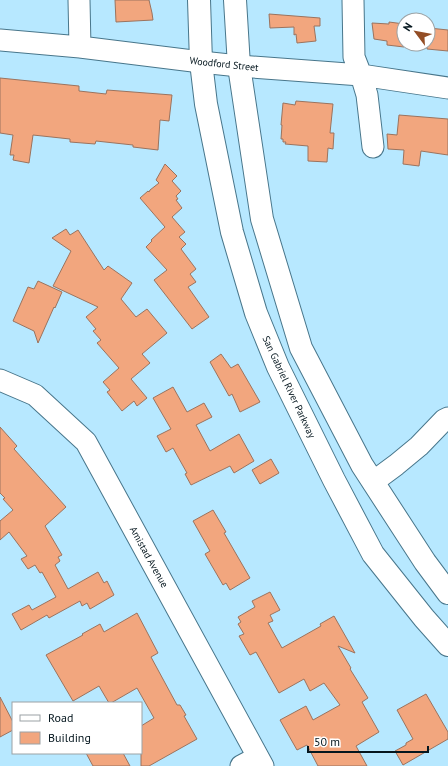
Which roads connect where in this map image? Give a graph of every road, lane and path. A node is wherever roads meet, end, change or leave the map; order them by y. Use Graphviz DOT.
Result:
graph roads {
  1 [pos="79,0"];
  2 [pos="199,0"];
  3 [pos="235,0"];
  4 [pos="353,0"];
  5 [pos="0,40"];
  6 [pos="80,47"];
  7 [pos="201,62"];
  8 [pos="239,66"];
  9 [pos="361,75"];
  10 [pos="448,88"];
  11 [pos="373,147"];
  12 [pos="0,380"];
  13 [pos="448,418"];
  14 [pos="368,474"];
  15 [pos="334,480"];
  16 [pos="448,593"];
  17 [pos="448,646"];
  18 [pos="254,763"];
  1 -- 6 [label="street"];
  2 -- 7 [label="main road, San Gabriel River Parkway"];
  3 -- 8 [label="main road"];
  4 -- 9 [label="street"];
  5 -- 6 [label="street, Woodford Street"];
  6 -- 7 [label="street, Woodford Street"];
  7 -- 8 [label="street, Woodford Street"];
  7 -- 15 [label="main road, San Gabriel River Parkway"];
  8 -- 9 [label="street, Woodford Street"];
  8 -- 14 [label="main road"];
  9 -- 10 [label="street, Woodford Street"];
  9 -- 11 [label="street"];
  12 -- 18 [label="street, Amistad Avenue"];
  13 -- 14 [label="street"];
  14 -- 15 [label="main road"];
  14 -- 16 [label="main road"];
  15 -- 17 [label="main road, San Gabriel River Parkway"];
}
